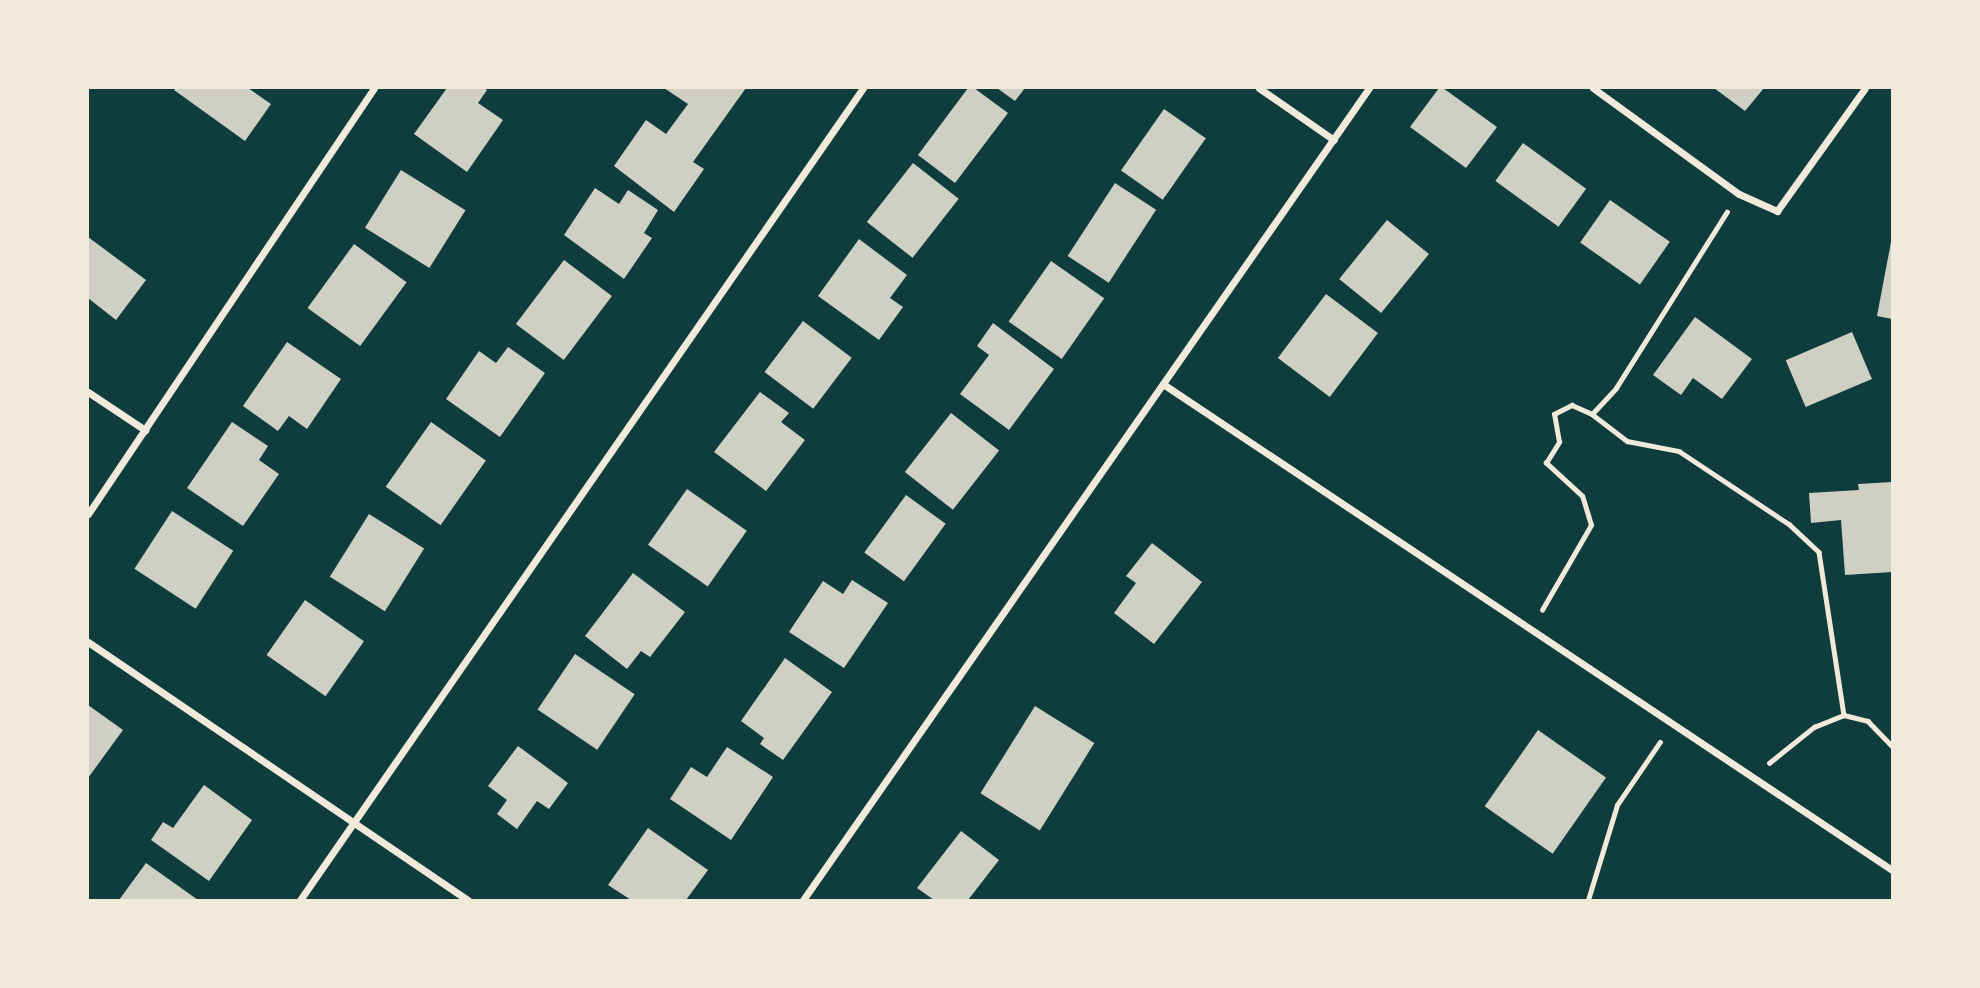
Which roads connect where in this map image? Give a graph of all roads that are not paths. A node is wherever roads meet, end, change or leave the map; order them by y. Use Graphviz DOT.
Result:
graph roads {
  1 [pos="374,88"];
  2 [pos="863,88"];
  3 [pos="1259,88"];
  4 [pos="1369,88"];
  5 [pos="1593,88"];
  6 [pos="1866,88"];
  7 [pos="1334,140"];
  8 [pos="1163,384"];
  9 [pos="88,392"];
  10 [pos="145,429"];
  11 [pos="88,514"];
  12 [pos="88,642"];
  13 [pos="354,823"];
  14 [pos="1892,870"];
  15 [pos="300,901"];
  16 [pos="468,901"];
  17 [pos="803,901"];
  1 -- 10 [label="street"];
  2 -- 13 [label="street"];
  3 -- 7 [label="street"];
  4 -- 7 [label="street"];
  5 -- 6 [label="street"];
  7 -- 8 [label="street"];
  8 -- 14 [label="street"];
  8 -- 17 [label="street"];
  9 -- 10 [label="street"];
  10 -- 11 [label="street"];
  12 -- 13 [label="street"];
  13 -- 15 [label="street"];
  13 -- 16 [label="street"];
}
